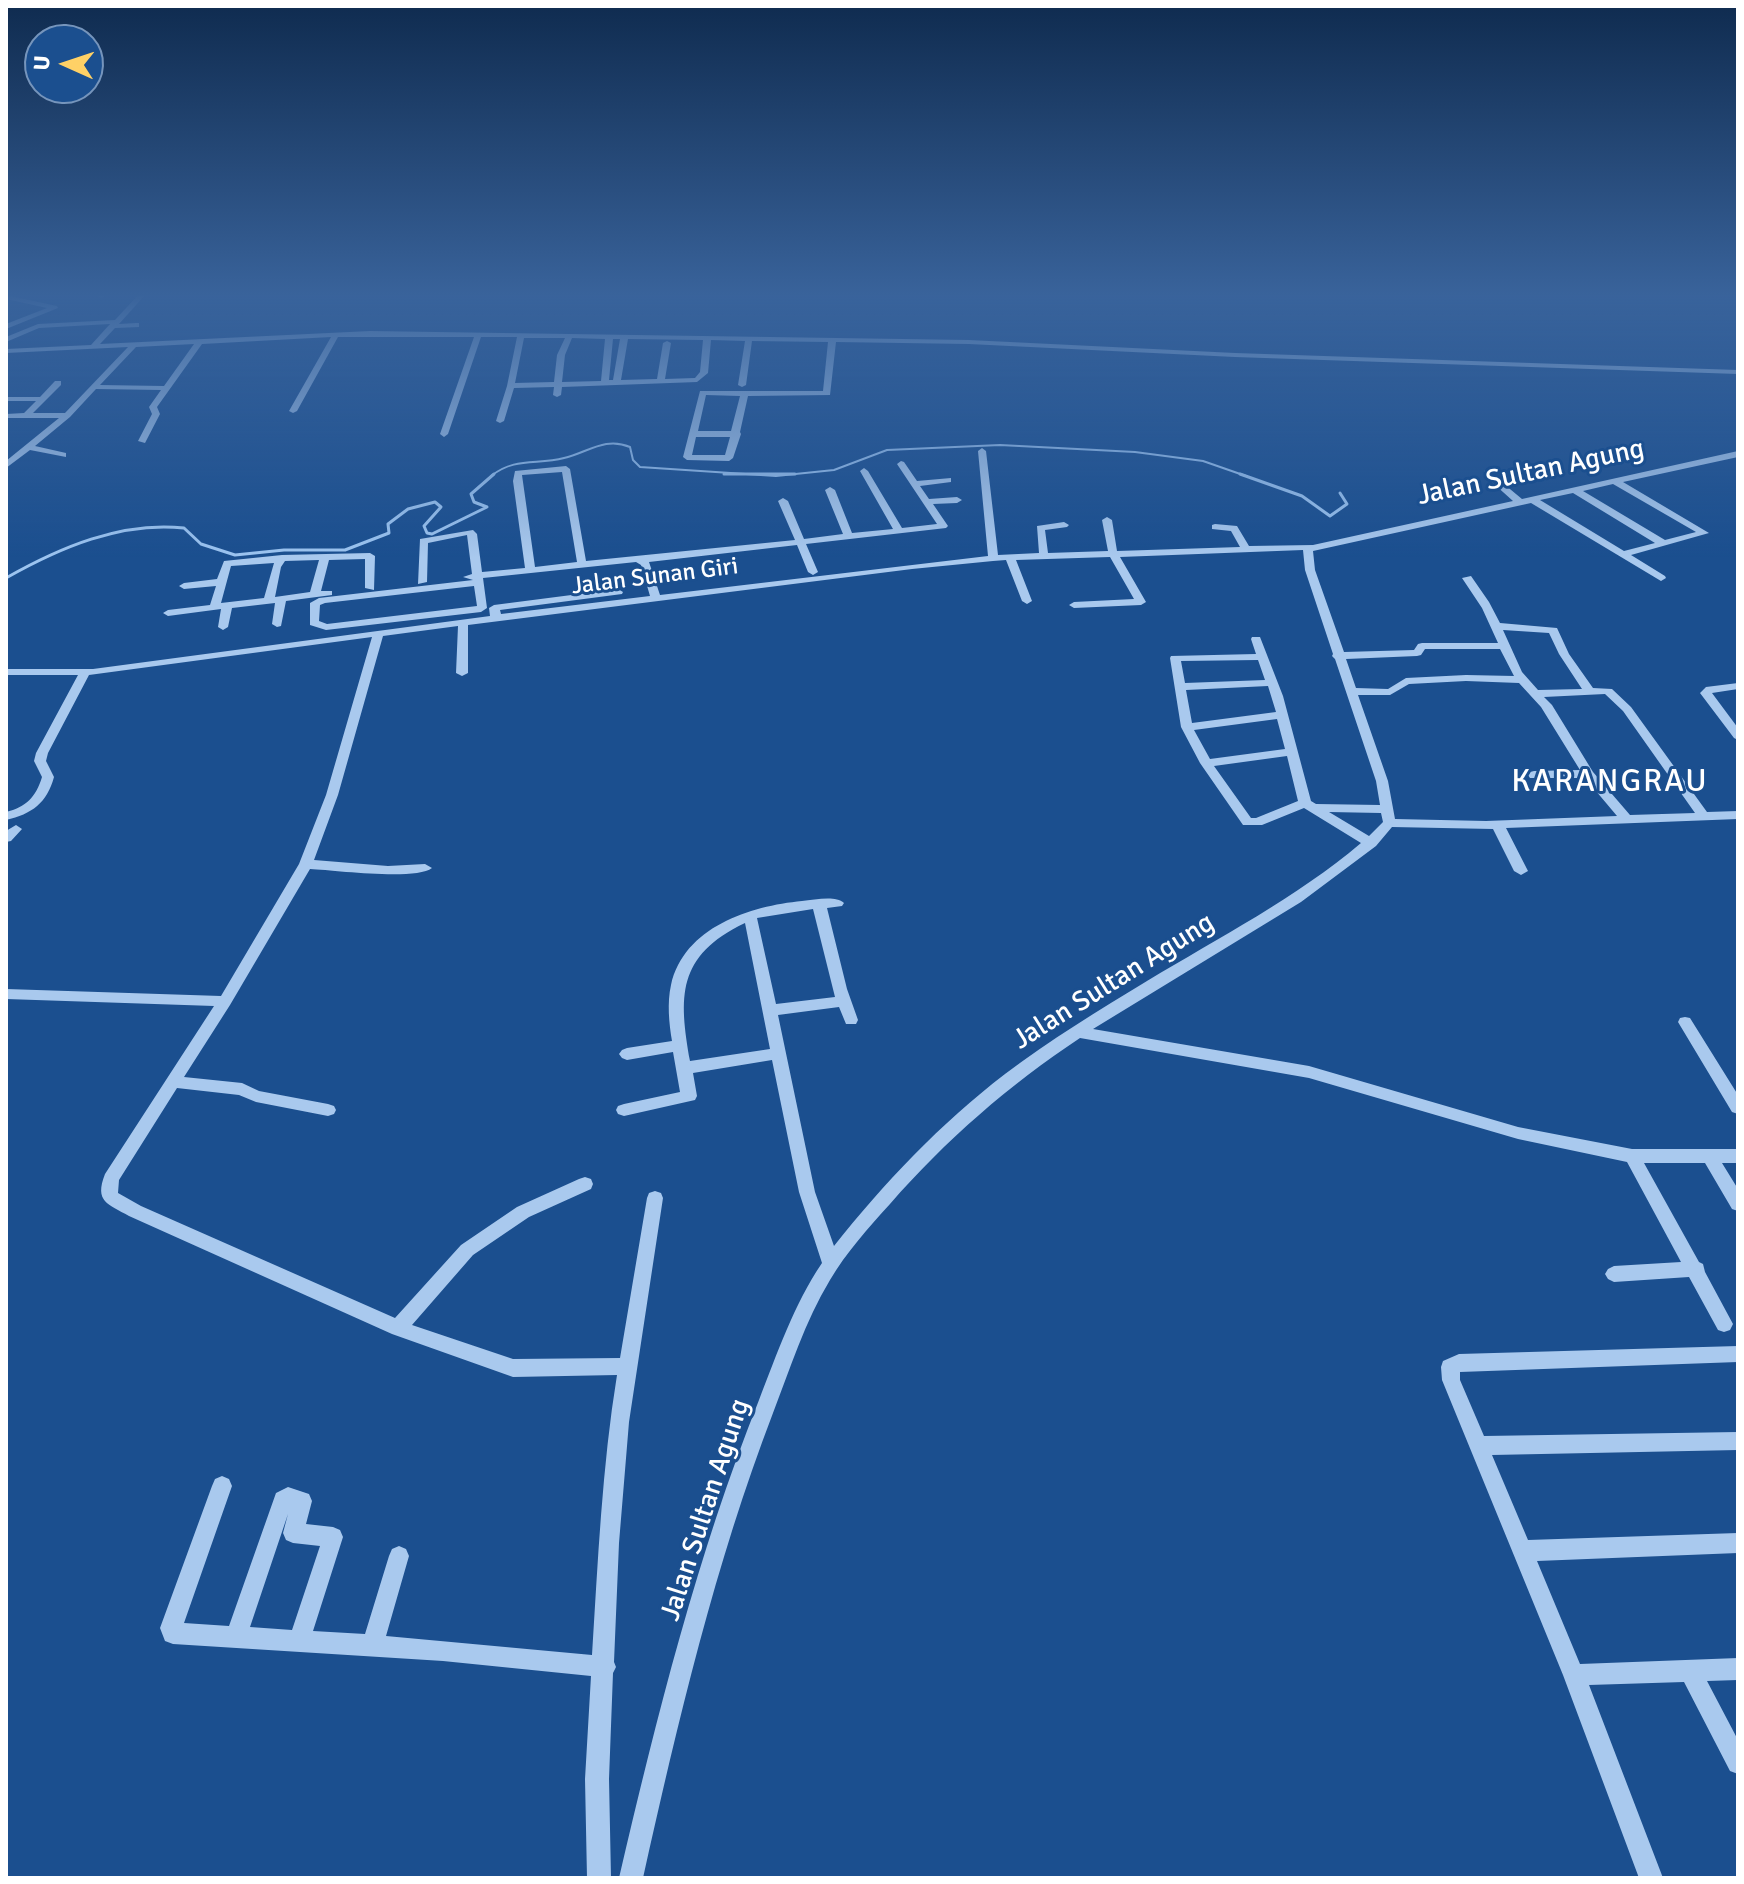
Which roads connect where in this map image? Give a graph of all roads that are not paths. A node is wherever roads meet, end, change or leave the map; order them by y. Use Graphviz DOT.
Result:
graph roads {
  1 [pos="99,382"];
  2 [pos="170,382"];
  3 [pos="309,382"];
  4 [pos="462,382"];
  5 [pos="512,382"];
  6 [pos="617,382"];
  7 [pos="621,382"];
  8 [pos="744,382"];
  9 [pos="828,382"];
  10 [pos="58,383"];
  11 [pos="605,383"];
  12 [pos="557,384"];
  13 [pos="511,386"];
  14 [pos="94,387"];
  15 [pos="166,388"];
  16 [pos="743,389"];
  17 [pos="557,395"];
  18 [pos="6,399"];
  19 [pos="42,399"];
  20 [pos="293,411"];
  21 [pos="67,415"];
  22 [pos="6,416"];
  23 [pos="26,416"];
  24 [pos="500,421"];
  25 [pos="444,434"];
  26 [pos="692,434"];
  27 [pos="737,434"];
  28 [pos="142,441"];
  29 [pos="28,447"];
  30 [pos="982,451"];
  31 [pos="1738,454"];
  32 [pos="63,455"];
  33 [pos="901,464"];
  34 [pos="6,465"];
  35 [pos="864,471"];
  36 [pos="1487,473"];
  37 [pos="948,480"];
  38 [pos="1616,482"];
  39 [pos="915,484"];
  40 [pos="830,490"];
  41 [pos="1576,491"];
  42 [pos="957,500"];
  43 [pos="783,501"];
  44 [pos="927,502"];
  45 [pos="1527,502"];
  46 [pos="1107,520"];
  47 [pos="1064,525"];
  48 [pos="1215,527"];
  49 [pos="898,529"];
  50 [pos="848,535"];
  51 [pos="797,540"];
  52 [pos="1664,544"];
  53 [pos="1310,547"];
  54 [pos="1246,549"];
  55 [pos="1113,553"];
  56 [pos="1623,554"];
  57 [pos="1044,556"];
  58 [pos="325,557"];
  59 [pos="1010,557"];
  60 [pos="993,558"];
  61 [pos="278,560"];
  62 [pos="642,560"];
  63 [pos="582,564"];
  64 [pos="530,570"];
  65 [pos="813,572"];
  66 [pos="1467,578"];
  67 [pos="1661,578"];
  68 [pos="477,579"];
  69 [pos="220,582"];
  70 [pos="422,582"];
  71 [pos="184,586"];
  72 [pos="370,588"];
  73 [pos="655,592"];
  74 [pos="315,594"];
  75 [pos="275,599"];
  76 [pos="1027,601"];
  77 [pos="221,605"];
  78 [pos="1074,605"];
  79 [pos="463,622"];
  80 [pos="277,624"];
  81 [pos="1496,626"];
  82 [pos="223,627"];
  83 [pos="170,629"];
  84 [pos="378,633"];
  85 [pos="1256,639"];
  86 [pos="1503,646"];
  87 [pos="1337,656"];
  88 [pos="1262,657"];
  89 [pos="6,672"];
  90 [pos="85,672"];
  91 [pos="462,673"];
  92 [pos="1523,680"];
  93 [pos="1271,683"];
  94 [pos="1738,686"];
  95 [pos="1180,687"];
  96 [pos="1588,689"];
  97 [pos="1353,691"];
  98 [pos="1535,694"];
  99 [pos="1738,714"];
  100 [pos="1282,715"];
  101 [pos="1722,716"];
  102 [pos="1187,727"];
  103 [pos="1738,736"];
  104 [pos="1289,752"];
  105 [pos="1206,763"];
  106 [pos="1588,774"];
  107 [pos="1534,775"];
  108 [pos="1310,806"];
  109 [pos="1703,815"];
  110 [pos="1738,815"];
  111 [pos="6,816"];
  112 [pos="1389,816"];
  113 [pos="1626,819"];
  114 [pos="1497,824"];
  115 [pos="1371,843"];
  116 [pos="306,864"];
  117 [pos="425,868"];
  118 [pos="1521,871"];
  119 [pos="837,903"];
  120 [pos="819,904"];
  121 [pos="750,915"];
  122 [pos="6,994"];
  123 [pos="225,1001"];
  124 [pos="845,1001"];
  125 [pos="771,1010"];
  126 [pos="851,1020"];
  127 [pos="1685,1022"];
  128 [pos="1078,1032"];
  129 [pos="682,1045"];
  130 [pos="778,1053"];
  131 [pos="627,1054"];
  132 [pos="685,1068"];
  133 [pos="174,1082"];
  134 [pos="1738,1108"];
  135 [pos="328,1110"];
  136 [pos="624,1110"];
  137 [pos="1632,1156"];
  138 [pos="1738,1156"];
  139 [pos="1710,1157"];
  140 [pos="585,1184"];
  141 [pos="655,1198"];
  142 [pos="1738,1204"];
  143 [pos="831,1263"];
  144 [pos="1697,1269"];
  145 [pos="1614,1274"];
  146 [pos="1724,1324"];
  147 [pos="398,1328"];
  148 [pos="1735,1359"];
  149 [pos="628,1366"];
  150 [pos="1738,1441"];
  151 [pos="1480,1446"];
  152 [pos="222,1486"];
  153 [pos="1738,1543"];
  154 [pos="1521,1551"];
  155 [pos="399,1556"];
  156 [pos="235,1638"];
  157 [pos="299,1642"];
  158 [pos="372,1646"];
  159 [pos="605,1667"];
  160 [pos="1738,1669"];
  161 [pos="1690,1671"];
  162 [pos="1574,1675"];
  163 [pos="1738,1763"];
  164 [pos="599,1878"];
  165 [pos="631,1878"];
  166 [pos="1651,1878"];
  1 -- 14 [label="street"];
  2 -- 15 [label="street"];
  3 -- 20 [label="street"];
  4 -- 25 [label="street"];
  5 -- 13 [label="street"];
  6 -- 7 [label="street"];
  6 -- 11 [label="street"];
  8 -- 16 [label="street"];
  9 -- 16 [label="street"];
  10 -- 19 [label="street"];
  11 -- 12 [label="street"];
  12 -- 13 [label="street"];
  12 -- 17 [label="street"];
  13 -- 24 [label="street"];
  14 -- 15 [label="street"];
  14 -- 21 [label="street"];
  15 -- 28 [label="street"];
  16 -- 26 [label="street"];
  16 -- 27 [label="street"];
  18 -- 19 [label="street"];
  19 -- 23 [label="street"];
  21 -- 23 [label="street"];
  21 -- 29 [label="street"];
  22 -- 23 [label="street"];
  26 -- 27 [label="street"];
  26 -- 27 [label="street"];
  29 -- 32 [label="street"];
  29 -- 34 [label="street"];
  30 -- 60 [label="street"];
  31 -- 38 [label="street, Jalan Sultan Agung"];
  33 -- 39 [label="street"];
  35 -- 49 [label="street"];
  36 -- 45 [label="street"];
  37 -- 39 [label="street"];
  38 -- 41 [label="street, Jalan Sultan Agung"];
  38 -- 52 [label="street"];
  39 -- 44 [label="street"];
  40 -- 50 [label="street"];
  41 -- 45 [label="street, Jalan Sultan Agung"];
  41 -- 52 [label="street"];
  42 -- 44 [label="street"];
  43 -- 51 [label="street"];
  44 -- 49 [label="street"];
  45 -- 53 [label="street, Jalan Sultan Agung"];
  45 -- 56 [label="street"];
  46 -- 55 [label="street"];
  47 -- 57 [label="street"];
  48 -- 54 [label="street"];
  49 -- 50 [label="street"];
  50 -- 51 [label="street"];
  51 -- 62 [label="street"];
  51 -- 65 [label="street"];
  52 -- 56 [label="street"];
  53 -- 54 [label="street, Jalan Sunan Giri"];
  53 -- 87 [label="street"];
  54 -- 55 [label="street, Jalan Sunan Giri"];
  55 -- 57 [label="street, Jalan Sunan Giri"];
  55 -- 78 [label="street"];
  56 -- 67 [label="street"];
  57 -- 59 [label="street, Jalan Sunan Giri"];
  58 -- 61 [label="street"];
  58 -- 72 [label="street"];
  58 -- 74 [label="street"];
  59 -- 60 [label="street, Jalan Sunan Giri"];
  59 -- 76 [label="street"];
  60 -- 73 [label="street, Jalan Sunan Giri"];
  61 -- 69 [label="street"];
  61 -- 75 [label="street"];
  62 -- 63 [label="street"];
  62 -- 73 [label="street"];
  63 -- 64 [label="street"];
  63 -- 64 [label="street"];
  64 -- 68 [label="street"];
  66 -- 81 [label="street"];
  68 -- 68 [label="street"];
  68 -- 70 [label="street"];
  68 -- 70 [label="street"];
  69 -- 71 [label="street"];
  69 -- 77 [label="street"];
  70 -- 72 [label="street"];
  72 -- 74 [label="street"];
  73 -- 79 [label="street, Jalan Sunan Giri"];
  74 -- 75 [label="street"];
  75 -- 77 [label="street"];
  75 -- 80 [label="street"];
  77 -- 82 [label="street"];
  77 -- 83 [label="street"];
  79 -- 84 [label="street, Jalan Sunan Giri"];
  79 -- 91 [label="street"];
  81 -- 86 [label="street"];
  81 -- 96 [label="street"];
  84 -- 90 [label="street, Jalan Sunan Giri"];
  84 -- 116 [label="street"];
  85 -- 88 [label="street"];
  86 -- 87 [label="street"];
  86 -- 92 [label="street"];
  87 -- 97 [label="street"];
  88 -- 93 [label="street"];
  88 -- 95 [label="street"];
  89 -- 90 [label="street, Jalan Sunan Giri"];
  90 -- 111 [label="street"];
  92 -- 97 [label="street"];
  92 -- 98 [label="street"];
  93 -- 95 [label="street"];
  93 -- 100 [label="street"];
  94 -- 101 [label="street"];
  95 -- 102 [label="street"];
  96 -- 98 [label="street"];
  96 -- 109 [label="street"];
  97 -- 112 [label="street"];
  98 -- 106 [label="street"];
  99 -- 101 [label="street"];
  100 -- 102 [label="street"];
  100 -- 104 [label="street"];
  101 -- 103 [label="street"];
  102 -- 105 [label="street"];
  104 -- 105 [label="street"];
  104 -- 108 [label="street"];
  105 -- 108 [label="street"];
  106 -- 107 [label="street"];
  106 -- 113 [label="street"];
  108 -- 112 [label="street"];
  108 -- 115 [label="street"];
  109 -- 110 [label="street"];
  109 -- 113 [label="street"];
  112 -- 114 [label="street"];
  112 -- 115 [label="street, Jalan Sultan Agung"];
  113 -- 114 [label="street"];
  114 -- 118 [label="street"];
  115 -- 128 [label="street, Jalan Sultan Agung"];
  116 -- 117 [label="street"];
  116 -- 123 [label="street"];
  119 -- 120 [label="street"];
  120 -- 121 [label="street"];
  120 -- 124 [label="street"];
  121 -- 125 [label="street"];
  121 -- 129 [label="street"];
  122 -- 123 [label="street"];
  123 -- 133 [label="street"];
  124 -- 125 [label="street"];
  124 -- 126 [label="street"];
  125 -- 130 [label="street"];
  127 -- 134 [label="street"];
  128 -- 137 [label="street"];
  128 -- 143 [label="street, Jalan Sultan Agung"];
  129 -- 131 [label="street"];
  129 -- 132 [label="street"];
  130 -- 132 [label="street"];
  130 -- 143 [label="street"];
  132 -- 136 [label="street"];
  133 -- 135 [label="street"];
  133 -- 147 [label="street"];
  137 -- 139 [label="street"];
  137 -- 144 [label="street"];
  138 -- 139 [label="street"];
  139 -- 142 [label="street"];
  140 -- 147 [label="street"];
  141 -- 149 [label="street"];
  143 -- 165 [label="street, Jalan Sultan Agung"];
  144 -- 145 [label="street"];
  144 -- 146 [label="street"];
  147 -- 149 [label="street"];
  148 -- 151 [label="street"];
  149 -- 159 [label="street"];
  150 -- 151 [label="street"];
  151 -- 154 [label="street"];
  152 -- 156 [label="street"];
  153 -- 154 [label="street"];
  154 -- 162 [label="street"];
  155 -- 158 [label="street"];
  156 -- 157 [label="street"];
  156 -- 157 [label="street"];
  157 -- 158 [label="street"];
  158 -- 159 [label="street"];
  159 -- 164 [label="street"];
  160 -- 161 [label="street"];
  161 -- 162 [label="street"];
  161 -- 163 [label="street"];
  162 -- 166 [label="street"];
}
